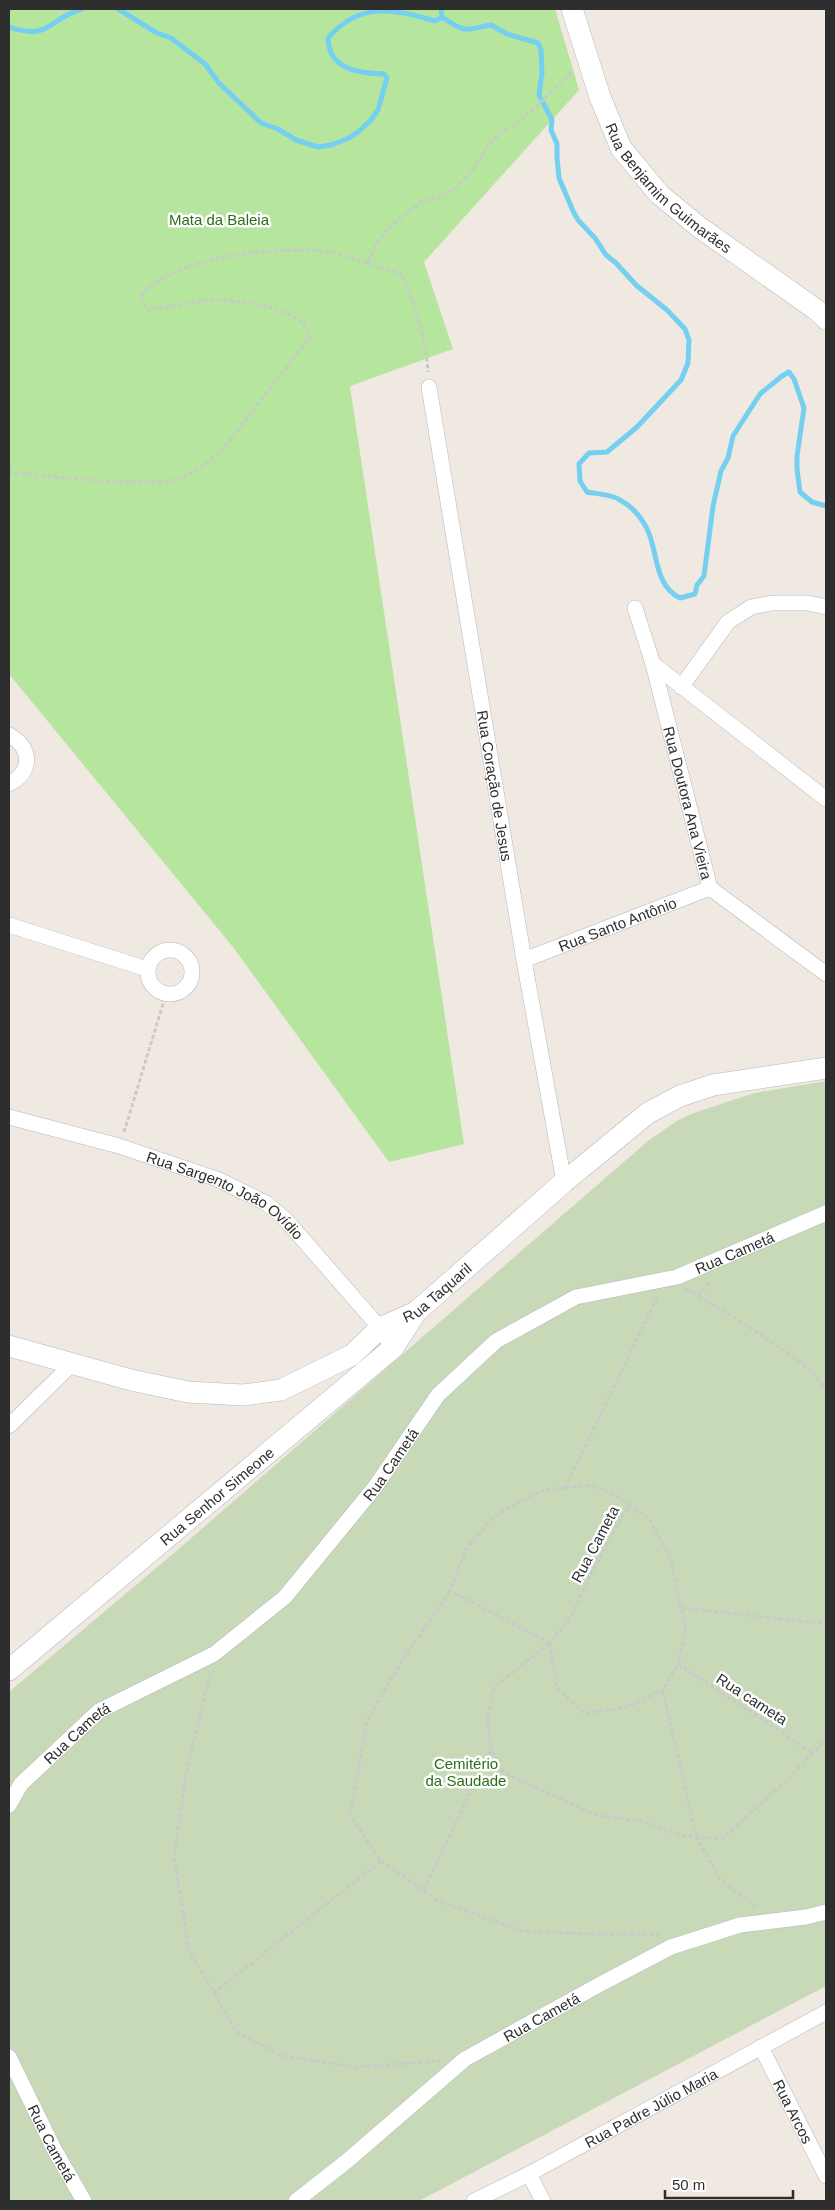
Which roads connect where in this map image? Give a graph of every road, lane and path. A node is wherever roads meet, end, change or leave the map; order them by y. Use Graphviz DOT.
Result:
graph roads {
  1 [pos="572,9"];
  2 [pos="587,58"];
  3 [pos="367,263"];
  4 [pos="826,320"];
  5 [pos="429,387"];
  6 [pos="9,472"];
  7 [pos="826,607"];
  8 [pos="635,608"];
  9 [pos="653,664"];
  10 [pos="681,687"];
  11 [pos="9,735"];
  12 [pos="9,784"];
  13 [pos="826,798"];
  14 [pos="710,888"];
  15 [pos="9,925"];
  16 [pos="524,960"];
  17 [pos="148,969"];
  18 [pos="826,974"];
  19 [pos="166,994"];
  20 [pos="826,1068"];
  21 [pos="9,1117"];
  22 [pos="119,1146"];
  23 [pos="564,1182"];
  24 [pos="826,1213"];
  25 [pos="666,1279"];
  26 [pos="710,1280"];
  27 [pos="698,1296"];
  28 [pos="416,1312"];
  29 [pos="380,1328"];
  30 [pos="9,1346"];
  31 [pos="393,1348"];
  32 [pos="71,1365"];
  33 [pos="824,1384"];
  34 [pos="826,1390"];
  35 [pos="9,1426"];
  36 [pos="565,1488"];
  37 [pos="629,1506"];
  38 [pos="450,1591"];
  39 [pos="682,1608"];
  40 [pos="826,1624"];
  41 [pos="550,1643"];
  42 [pos="214,1654"];
  43 [pos="678,1664"];
  44 [pos="9,1670"];
  45 [pos="663,1690"];
  46 [pos="826,1738"];
  47 [pos="491,1750"];
  48 [pos="813,1753"];
  49 [pos="9,1805"];
  50 [pos="696,1836"];
  51 [pos="381,1861"];
  52 [pos="424,1890"];
  53 [pos="826,1912"];
  54 [pos="774,1921"];
  55 [pos="666,1934"];
  56 [pos="214,1993"];
  57 [pos="826,2012"];
  58 [pos="761,2047"];
  59 [pos="9,2057"];
  60 [pos="465,2059"];
  61 [pos="529,2174"];
  62 [pos="826,2176"];
  63 [pos="84,2201"];
  64 [pos="296,2201"];
  65 [pos="474,2201"];
  66 [pos="543,2201"];
  1 -- 2 [label="street, Rua Benjamim Guimarães"];
  2 -- 3 [label="path"];
  2 -- 4 [label="street, Rua Benjamim Guimarães"];
  3 -- 5 [label="path"];
  3 -- 6 [label="path"];
  5 -- 16 [label="street, Rua Coração de Jesus"];
  7 -- 10 [label="street"];
  8 -- 9 [label="street, Rua Doutora Ana Vieira"];
  9 -- 10 [label="street"];
  9 -- 14 [label="street, Rua Doutora Ana Vieira"];
  10 -- 13 [label="street"];
  11 -- 12 [label="street"];
  14 -- 16 [label="street, Rua Santo Antônio"];
  14 -- 18 [label="street, Rua Doutora Ana Vieira"];
  15 -- 17 [label="street"];
  16 -- 23 [label="street, Rua Coração de Jesus"];
  17 -- 19 [label="street"];
  17 -- 19 [label="street"];
  19 -- 22 [label="path"];
  20 -- 23 [label="street, Rua Taquaril"];
  21 -- 22 [label="street, Rua Sargento João Ovídio"];
  22 -- 29 [label="street, Rua Sargento João Ovídio"];
  23 -- 28 [label="street, Rua Taquaril"];
  24 -- 25 [label="street, Rua Cametá"];
  25 -- 27 [label="path"];
  25 -- 36 [label="path"];
  25 -- 42 [label="street, Rua Cametá"];
  26 -- 27 [label="path"];
  27 -- 33 [label="path"];
  28 -- 29 [label="street, Rua Taquaril"];
  28 -- 31 [label="street, Rua Senhor Simeone"];
  29 -- 31 [label="street, Rua Sargento João Ovídio"];
  29 -- 32 [label="street, Rua Taquaril"];
  30 -- 32 [label="street, Rua Taquaril"];
  31 -- 44 [label="street, Rua Senhor Simeone"];
  32 -- 35 [label="street"];
  33 -- 34 [label="path"];
  36 -- 37 [label="path"];
  36 -- 38 [label="path"];
  37 -- 39 [label="path, Rua Cameta"];
  37 -- 41 [label="path, Rua Cameta"];
  38 -- 41 [label="path"];
  38 -- 51 [label="path"];
  39 -- 40 [label="path"];
  39 -- 43 [label="path, Rua Cameta"];
  41 -- 45 [label="path"];
  41 -- 47 [label="path, Rua Cameta"];
  42 -- 49 [label="street, Rua Cametá"];
  42 -- 56 [label="path"];
  43 -- 45 [label="path, Rua Cameta"];
  43 -- 48 [label="path, Rua cameta"];
  45 -- 50 [label="path"];
  46 -- 48 [label="path, Rua Cameta"];
  47 -- 50 [label="path, Rua Cameta"];
  47 -- 52 [label="path"];
  48 -- 50 [label="path, Rua Cameta"];
  50 -- 54 [label="path"];
  51 -- 52 [label="path"];
  51 -- 56 [label="path"];
  52 -- 55 [label="path"];
  53 -- 54 [label="street, Rua Cametá"];
  54 -- 60 [label="street, Rua Cametá"];
  56 -- 60 [label="path"];
  57 -- 58 [label="street, Rua Padre Júlio Maria"];
  58 -- 61 [label="street, Rua Padre Júlio Maria"];
  58 -- 62 [label="street, Rua Arcos"];
  59 -- 63 [label="street, Rua Cametá"];
  60 -- 64 [label="street, Rua Cametá"];
  61 -- 65 [label="street, Rua Padre Júlio Maria"];
  61 -- 66 [label="street"];
}
